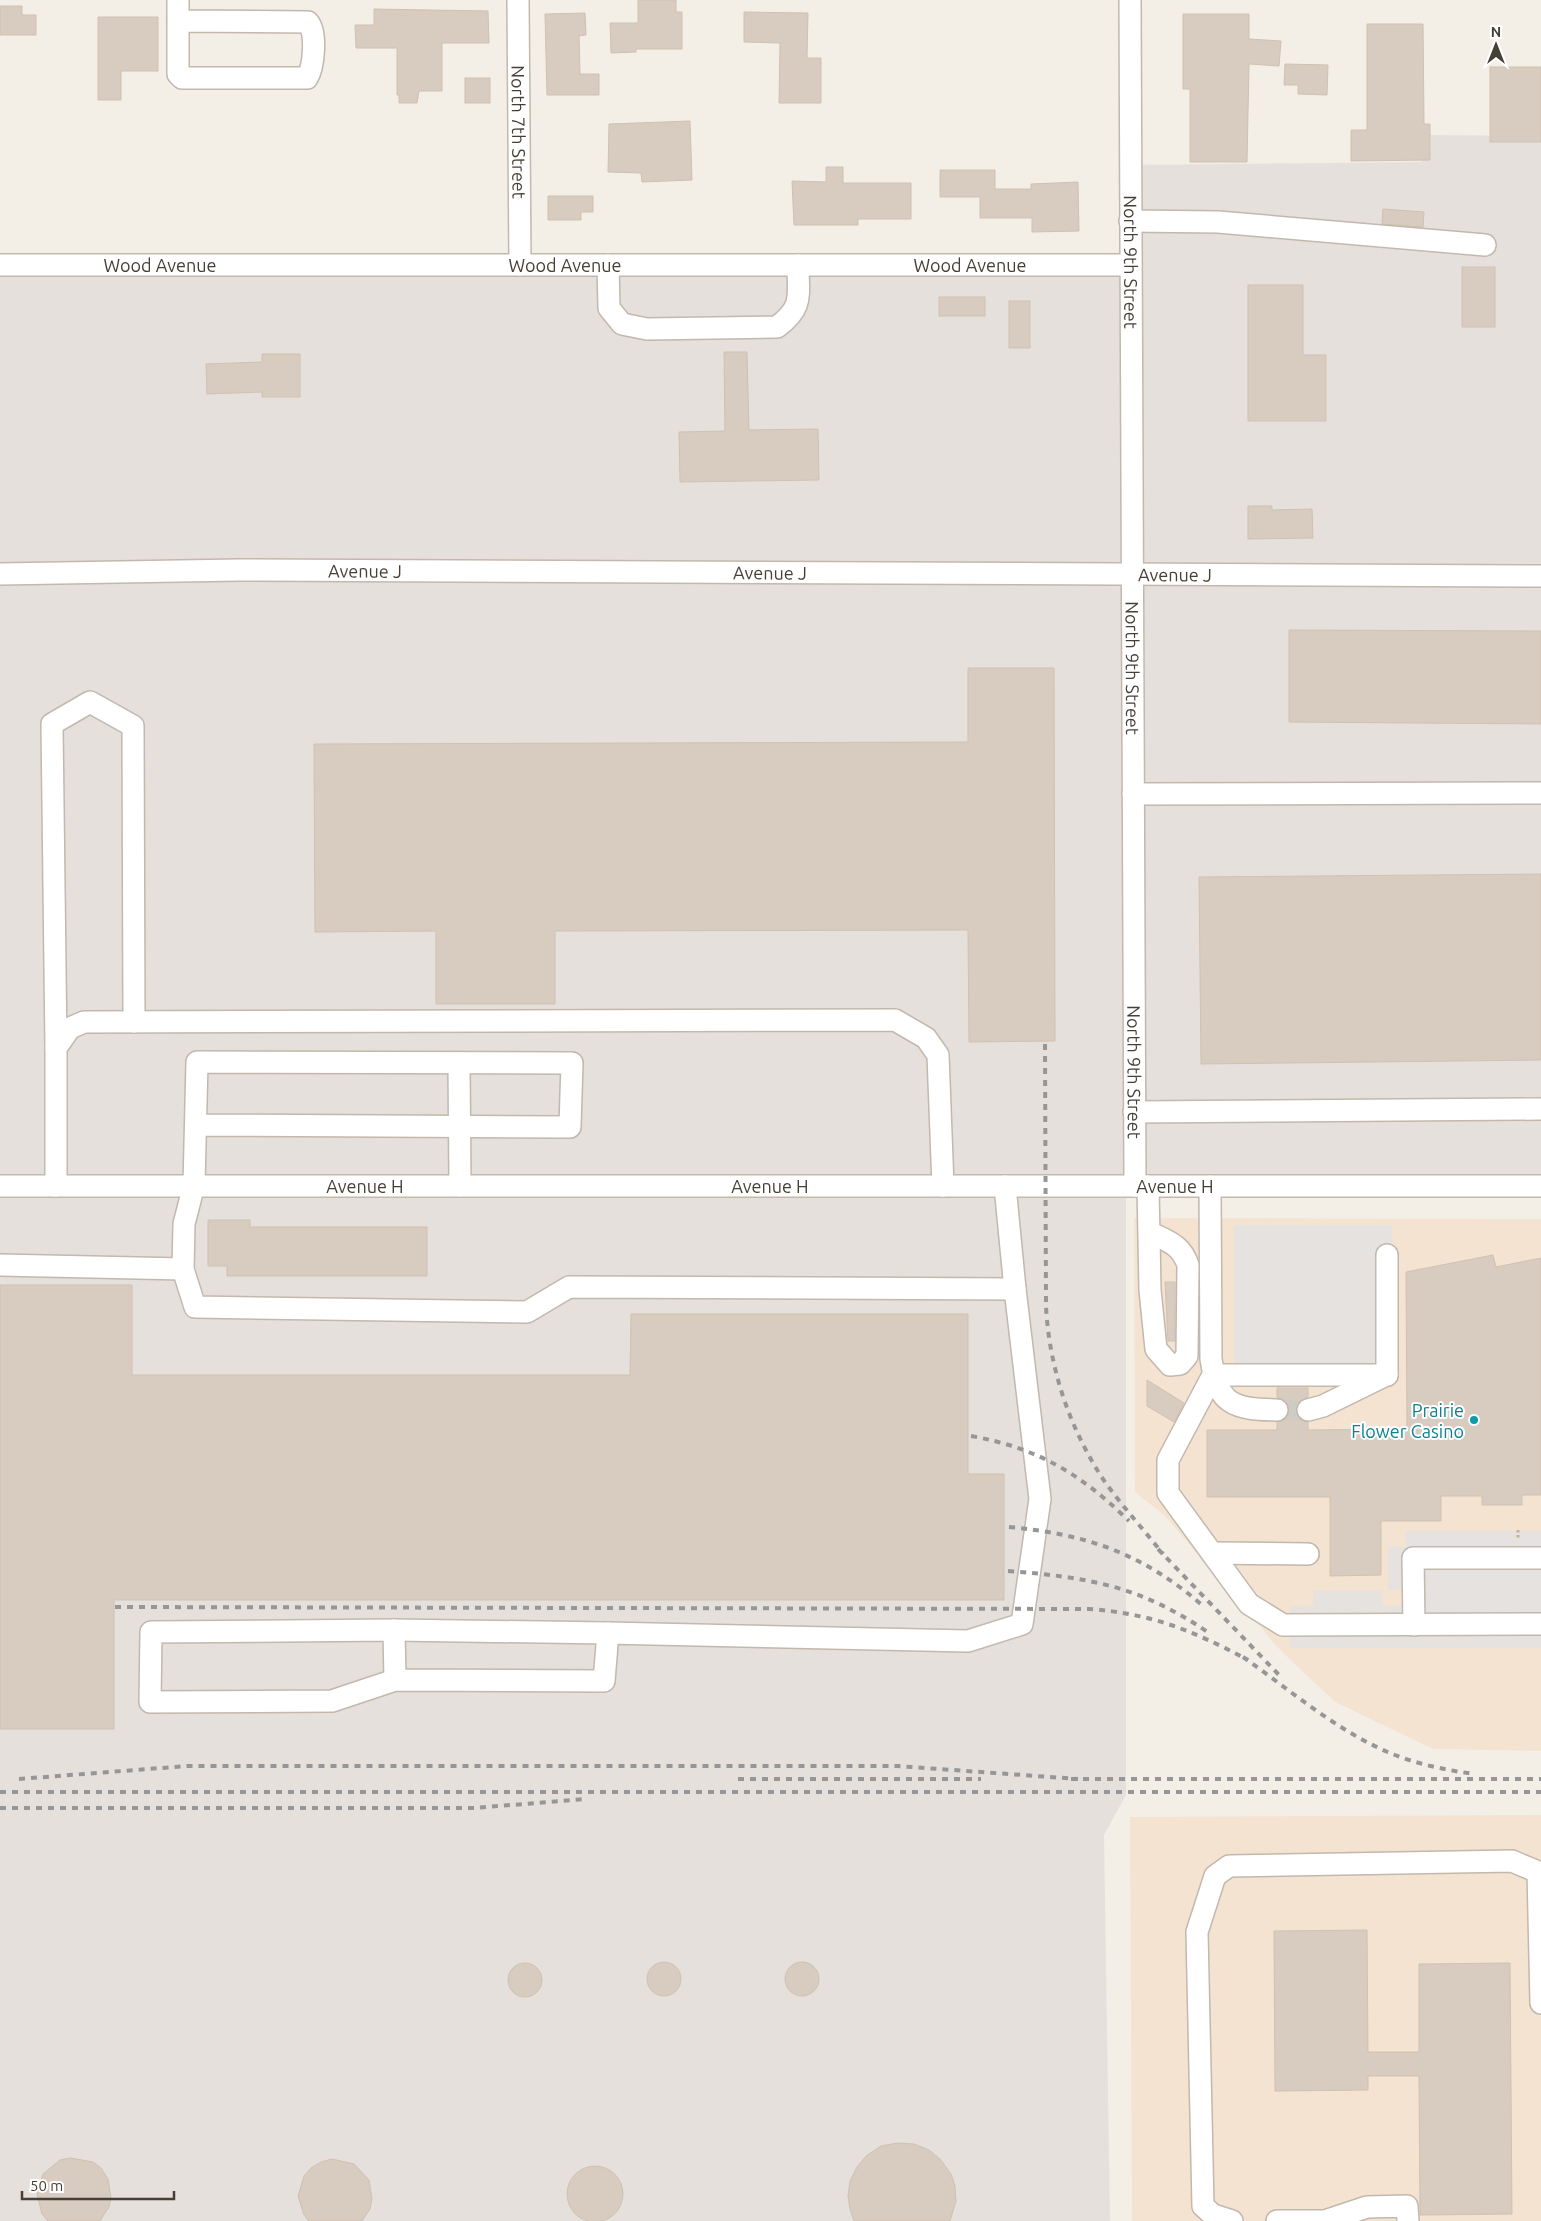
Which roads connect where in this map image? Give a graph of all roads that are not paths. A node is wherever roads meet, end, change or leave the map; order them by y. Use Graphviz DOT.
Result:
graph roads {
  1 [pos="518,0"];
  2 [pos="1130,0"];
  3 [pos="178,10"];
  4 [pos="1130,221"];
  5 [pos="1485,246"];
  6 [pos="0,265"];
  7 [pos="520,265"];
  8 [pos="608,265"];
  9 [pos="798,265"];
  10 [pos="1130,265"];
  11 [pos="0,574"];
  12 [pos="1132,575"];
  13 [pos="1541,576"];
  14 [pos="1541,793"];
  15 [pos="1133,794"];
  16 [pos="134,1022"];
  17 [pos="56,1048"];
  18 [pos="459,1063"];
  19 [pos="1541,1109"];
  20 [pos="1134,1112"];
  21 [pos="196,1125"];
  22 [pos="460,1126"];
  23 [pos="194,1185"];
  24 [pos="0,1186"];
  25 [pos="56,1186"];
  26 [pos="460,1186"];
  27 [pos="942,1186"];
  28 [pos="1005,1186"];
  29 [pos="1141,1186"];
  30 [pos="1210,1186"];
  31 [pos="1541,1186"];
  32 [pos="1149,1232"];
  33 [pos="1387,1255"];
  34 [pos="0,1265"];
  35 [pos="183,1270"];
  36 [pos="1015,1289"];
  37 [pos="1213,1375"];
  38 [pos="1387,1375"];
  39 [pos="1277,1410"];
  40 [pos="1308,1410"];
  41 [pos="1212,1553"];
  42 [pos="1308,1554"];
  43 [pos="1541,1558"];
  44 [pos="1541,1624"];
  45 [pos="1414,1625"];
  46 [pos="394,1630"];
  47 [pos="608,1633"];
  48 [pos="395,1680"];
  49 [pos="1541,2003"];
  50 [pos="1232,2221"];
  51 [pos="1277,2221"];
  52 [pos="1328,2221"];
  53 [pos="1408,2221"];
  1 -- 7 [label="street, North 7th Street"];
  2 -- 4 [label="street, North 9th Street"];
  3 -- 3 [label="street"];
  4 -- 5 [label="street"];
  4 -- 10 [label="street, North 9th Street"];
  6 -- 7 [label="street, Wood Avenue"];
  7 -- 8 [label="street, Wood Avenue"];
  8 -- 9 [label="street, Wood Avenue"];
  8 -- 9 [label="street"];
  9 -- 10 [label="street, Wood Avenue"];
  10 -- 12 [label="street, North 9th Street"];
  11 -- 12 [label="street, Avenue J"];
  12 -- 13 [label="street, Avenue J"];
  12 -- 15 [label="street, North 9th Street"];
  14 -- 15 [label="street"];
  15 -- 20 [label="street, North 9th Street"];
  16 -- 17 [label="street"];
  16 -- 17 [label="street"];
  16 -- 27 [label="street"];
  17 -- 25 [label="street"];
  18 -- 21 [label="street"];
  18 -- 22 [label="street"];
  18 -- 22 [label="street"];
  19 -- 20 [label="street"];
  20 -- 29 [label="street, North 9th Street"];
  21 -- 22 [label="street"];
  21 -- 23 [label="street"];
  22 -- 26 [label="street"];
  23 -- 25 [label="street, Avenue H"];
  23 -- 26 [label="street, Avenue H"];
  23 -- 35 [label="street"];
  24 -- 25 [label="street, Avenue H"];
  26 -- 27 [label="street, Avenue H"];
  27 -- 28 [label="street, Avenue H"];
  28 -- 29 [label="street, Avenue H"];
  28 -- 36 [label="street"];
  29 -- 30 [label="street, Avenue H"];
  29 -- 32 [label="street, North 9th Street"];
  30 -- 31 [label="street, Avenue H"];
  30 -- 37 [label="street"];
  32 -- 32 [label="street, North 9th Street"];
  33 -- 38 [label="street"];
  34 -- 35 [label="street"];
  35 -- 36 [label="street"];
  36 -- 47 [label="street"];
  37 -- 38 [label="street"];
  37 -- 39 [label="street"];
  37 -- 41 [label="street"];
  38 -- 40 [label="street"];
  41 -- 42 [label="street"];
  41 -- 45 [label="street"];
  43 -- 45 [label="street"];
  44 -- 45 [label="street"];
  46 -- 47 [label="street"];
  46 -- 48 [label="street"];
  46 -- 48 [label="street"];
  47 -- 48 [label="street"];
  49 -- 50 [label="street"];
  51 -- 52 [label="street"];
  52 -- 53 [label="street"];
}
